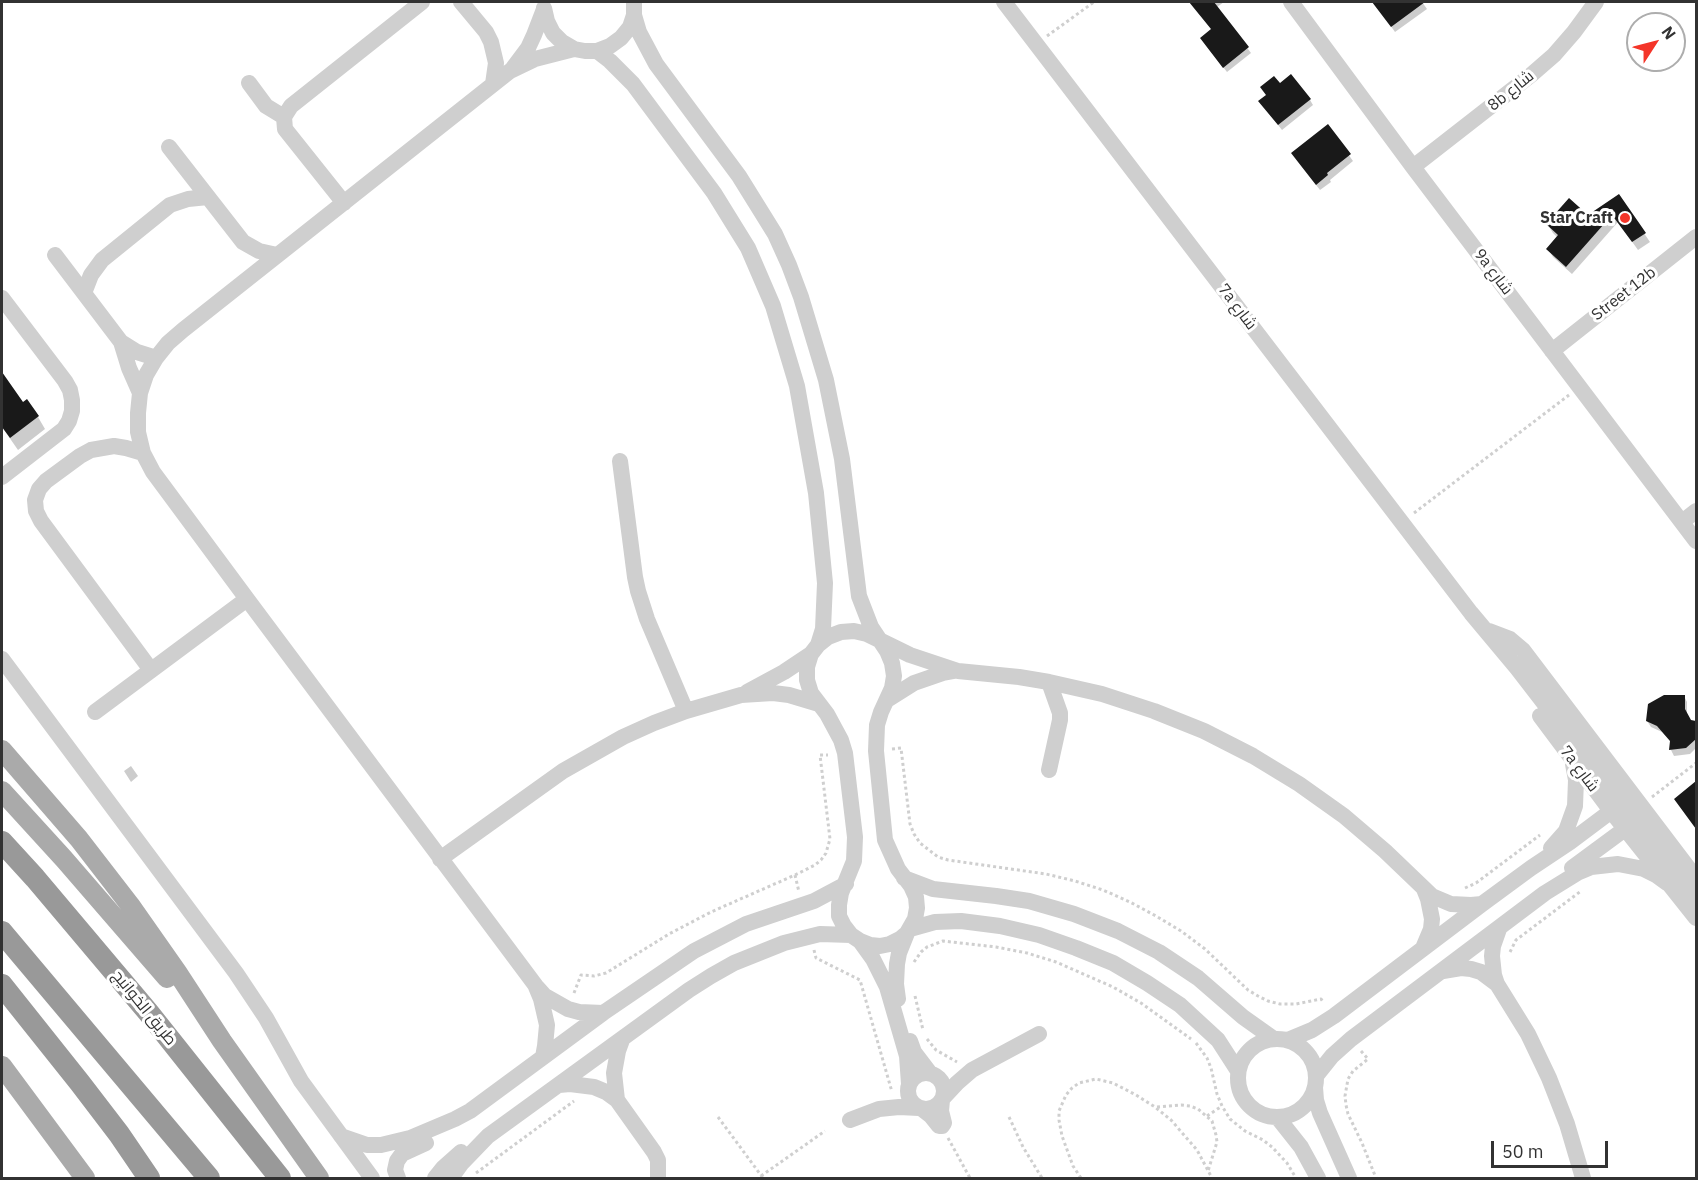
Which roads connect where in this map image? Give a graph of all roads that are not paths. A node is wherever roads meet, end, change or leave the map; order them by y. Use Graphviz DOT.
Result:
graph roads {
  1 [pos="422,2"];
  2 [pos="461,2"];
  3 [pos="1004,2"];
  4 [pos="1291,2"];
  5 [pos="1596,2"];
  6 [pos="544,5"];
  7 [pos="634,8"];
  8 [pos="574,49"];
  9 [pos="597,51"];
  10 [pos="510,71"];
  11 [pos="249,83"];
  12 [pos="493,84"];
  13 [pos="284,117"];
  14 [pos="169,147"];
  15 [pos="1413,167"];
  16 [pos="188,171"];
  17 [pos="208,197"];
  18 [pos="344,203"];
  19 [pos="170,206"];
  20 [pos="1696,237"];
  21 [pos="243,242"];
  22 [pos="277,255"];
  23 [pos="102,260"];
  24 [pos="246,279"];
  25 [pos="84,293"];
  26 [pos="2,298"];
  27 [pos="121,342"];
  28 [pos="1552,351"];
  29 [pos="156,358"];
  30 [pos="140,393"];
  31 [pos="143,453"];
  32 [pos="620,461"];
  33 [pos="2,477"];
  34 [pos="1696,511"];
  35 [pos="1682,522"];
  36 [pos="1696,541"];
  37 [pos="247,599"];
  38 [pos="1471,613"];
  39 [pos="1486,631"];
  40 [pos="879,641"];
  41 [pos="814,649"];
  42 [pos="2,658"];
  43 [pos="151,670"];
  44 [pos="958,671"];
  45 [pos="1049,682"];
  46 [pos="741,695"];
  47 [pos="887,700"];
  48 [pos="819,704"];
  49 [pos="686,711"];
  50 [pos="95,712"];
  51 [pos="2,750"];
  52 [pos="1569,755"];
  53 [pos="1049,770"];
  54 [pos="2,791"];
  55 [pos="1616,807"];
  56 [pos="1634,819"];
  57 [pos="2,842"];
  58 [pos="440,859"];
  59 [pos="1531,868"];
  60 [pos="904,878"];
  61 [pos="1696,878"];
  62 [pos="1667,883"];
  63 [pos="846,884"];
  64 [pos="1424,889"];
  65 [pos="1545,893"];
  66 [pos="1696,900"];
  67 [pos="1482,903"];
  68 [pos="1696,918"];
  69 [pos="1499,929"];
  70 [pos="909,931"];
  71 [pos="2,932"];
  72 [pos="855,938"];
  73 [pos="1423,948"];
  74 [pos="1441,972"];
  75 [pos="1497,984"];
  76 [pos="2,985"];
  77 [pos="536,986"];
  78 [pos="603,1013"];
  79 [pos="900,1020"];
  80 [pos="1039,1034"];
  81 [pos="622,1040"];
  82 [pos="1281,1040"];
  83 [pos="222,1041"];
  84 [pos="543,1057"];
  85 [pos="2,1066"];
  86 [pos="967,1071"];
  87 [pos="1238,1071"];
  88 [pos="932,1074"];
  89 [pos="1316,1081"];
  90 [pos="909,1085"];
  91 [pos="559,1086"];
  92 [pos="943,1099"];
  93 [pos="617,1100"];
  94 [pos="879,1109"];
  95 [pos="921,1109"];
  96 [pos="470,1111"];
  97 [pos="1278,1118"];
  98 [pos="850,1120"];
  99 [pos="341,1136"];
  100 [pos="488,1136"];
  101 [pos="86,1179"];
  102 [pos="149,1179"];
  103 [pos="209,1179"];
  104 [pos="280,1179"];
  105 [pos="319,1179"];
  106 [pos="372,1179"];
  107 [pos="398,1179"];
  108 [pos="435,1179"];
  109 [pos="451,1179"];
  110 [pos="658,1179"];
  111 [pos="1318,1179"];
  112 [pos="1349,1179"];
  113 [pos="1582,1179"];
  1 -- 13 [label="street"];
  2 -- 12 [label="street"];
  3 -- 38 [label="street, 7a شارع"];
  4 -- 15 [label="street, 9a شارع"];
  5 -- 15 [label="street, 8b شارع"];
  6 -- 8 [label="street"];
  6 -- 10 [label="street"];
  7 -- 9 [label="street"];
  7 -- 40 [label="street"];
  8 -- 9 [label="street"];
  8 -- 10 [label="street"];
  9 -- 41 [label="street"];
  10 -- 12 [label="street"];
  11 -- 13 [label="street"];
  12 -- 18 [label="street"];
  13 -- 18 [label="street"];
  14 -- 16 [label="street"];
  15 -- 28 [label="street, 9a شارع"];
  16 -- 17 [label="street"];
  16 -- 19 [label="street"];
  17 -- 19 [label="street"];
  17 -- 21 [label="street"];
  18 -- 22 [label="street"];
  19 -- 23 [label="street"];
  20 -- 28 [label="street, Street 12b"];
  21 -- 22 [label="street"];
  21 -- 24 [label="street"];
  22 -- 24 [label="street"];
  23 -- 25 [label="street"];
  23 -- 25 [label="street"];
  24 -- 29 [label="street"];
  25 -- 27 [label="street"];
  26 -- 33 [label="street"];
  27 -- 29 [label="street"];
  27 -- 30 [label="street"];
  28 -- 35 [label="street, 9a شارع"];
  29 -- 30 [label="street"];
  30 -- 31 [label="street"];
  31 -- 37 [label="street"];
  31 -- 43 [label="street"];
  32 -- 49 [label="street"];
  34 -- 35 [label="street"];
  35 -- 36 [label="street, 9a شارع"];
  37 -- 43 [label="street"];
  37 -- 58 [label="street"];
  38 -- 39 [label="street, 7a شارع"];
  38 -- 52 [label="street, 7a شارع"];
  39 -- 55 [label="street, 7a شارع"];
  39 -- 56 [label="street"];
  40 -- 41 [label="street"];
  40 -- 44 [label="street"];
  40 -- 47 [label="street"];
  41 -- 46 [label="street"];
  41 -- 48 [label="street"];
  42 -- 99 [label="street"];
  43 -- 50 [label="street"];
  44 -- 45 [label="street"];
  44 -- 47 [label="street"];
  45 -- 53 [label="street"];
  45 -- 64 [label="street"];
  46 -- 48 [label="street"];
  46 -- 49 [label="street"];
  47 -- 60 [label="street"];
  48 -- 63 [label="street"];
  49 -- 58 [label="street"];
  51 -- 83 [label="main road"];
  52 -- 55 [label="street, 7a شارع"];
  52 -- 59 [label="street"];
  54 -- 83 [label="main road"];
  55 -- 56 [label="street, 7a شارع"];
  55 -- 59 [label="street"];
  56 -- 61 [label="street"];
  56 -- 62 [label="street, 7a شارع"];
  56 -- 65 [label="street"];
  56 -- 66 [label="street, 7a شارع"];
  57 -- 104 [label="highway, طريق الخوانيج"];
  58 -- 77 [label="street"];
  59 -- 67 [label="street"];
  60 -- 70 [label="street"];
  60 -- 82 [label="street"];
  62 -- 65 [label="street"];
  62 -- 68 [label="street, 7a شارع"];
  63 -- 72 [label="street"];
  63 -- 78 [label="street"];
  64 -- 67 [label="street"];
  64 -- 73 [label="street"];
  65 -- 69 [label="street"];
  67 -- 73 [label="street"];
  69 -- 74 [label="street"];
  69 -- 75 [label="street"];
  70 -- 72 [label="street"];
  70 -- 79 [label="street"];
  70 -- 87 [label="street"];
  71 -- 103 [label="highway"];
  72 -- 79 [label="street"];
  72 -- 81 [label="street"];
  73 -- 82 [label="street"];
  74 -- 75 [label="street"];
  74 -- 89 [label="street"];
  75 -- 113 [label="street"];
  76 -- 102 [label="highway"];
  77 -- 78 [label="street"];
  77 -- 84 [label="street"];
  78 -- 84 [label="street"];
  79 -- 88 [label="street"];
  79 -- 90 [label="street"];
  80 -- 86 [label="street"];
  81 -- 91 [label="street"];
  81 -- 93 [label="street"];
  82 -- 87 [label="street"];
  82 -- 89 [label="street"];
  83 -- 105 [label="main road"];
  84 -- 96 [label="street"];
  85 -- 101 [label="main road"];
  86 -- 88 [label="street"];
  86 -- 92 [label="street"];
  87 -- 97 [label="street"];
  88 -- 90 [label="street"];
  88 -- 92 [label="street"];
  89 -- 97 [label="street"];
  89 -- 112 [label="street"];
  90 -- 94 [label="street"];
  90 -- 95 [label="street"];
  91 -- 93 [label="street"];
  91 -- 100 [label="street"];
  92 -- 95 [label="street"];
  92 -- 95 [label="street"];
  93 -- 110 [label="street"];
  94 -- 95 [label="street"];
  94 -- 98 [label="street"];
  96 -- 99 [label="street"];
  96 -- 107 [label="street"];
  97 -- 111 [label="street"];
  99 -- 106 [label="street"];
  100 -- 108 [label="street"];
  100 -- 109 [label="street"];
}
